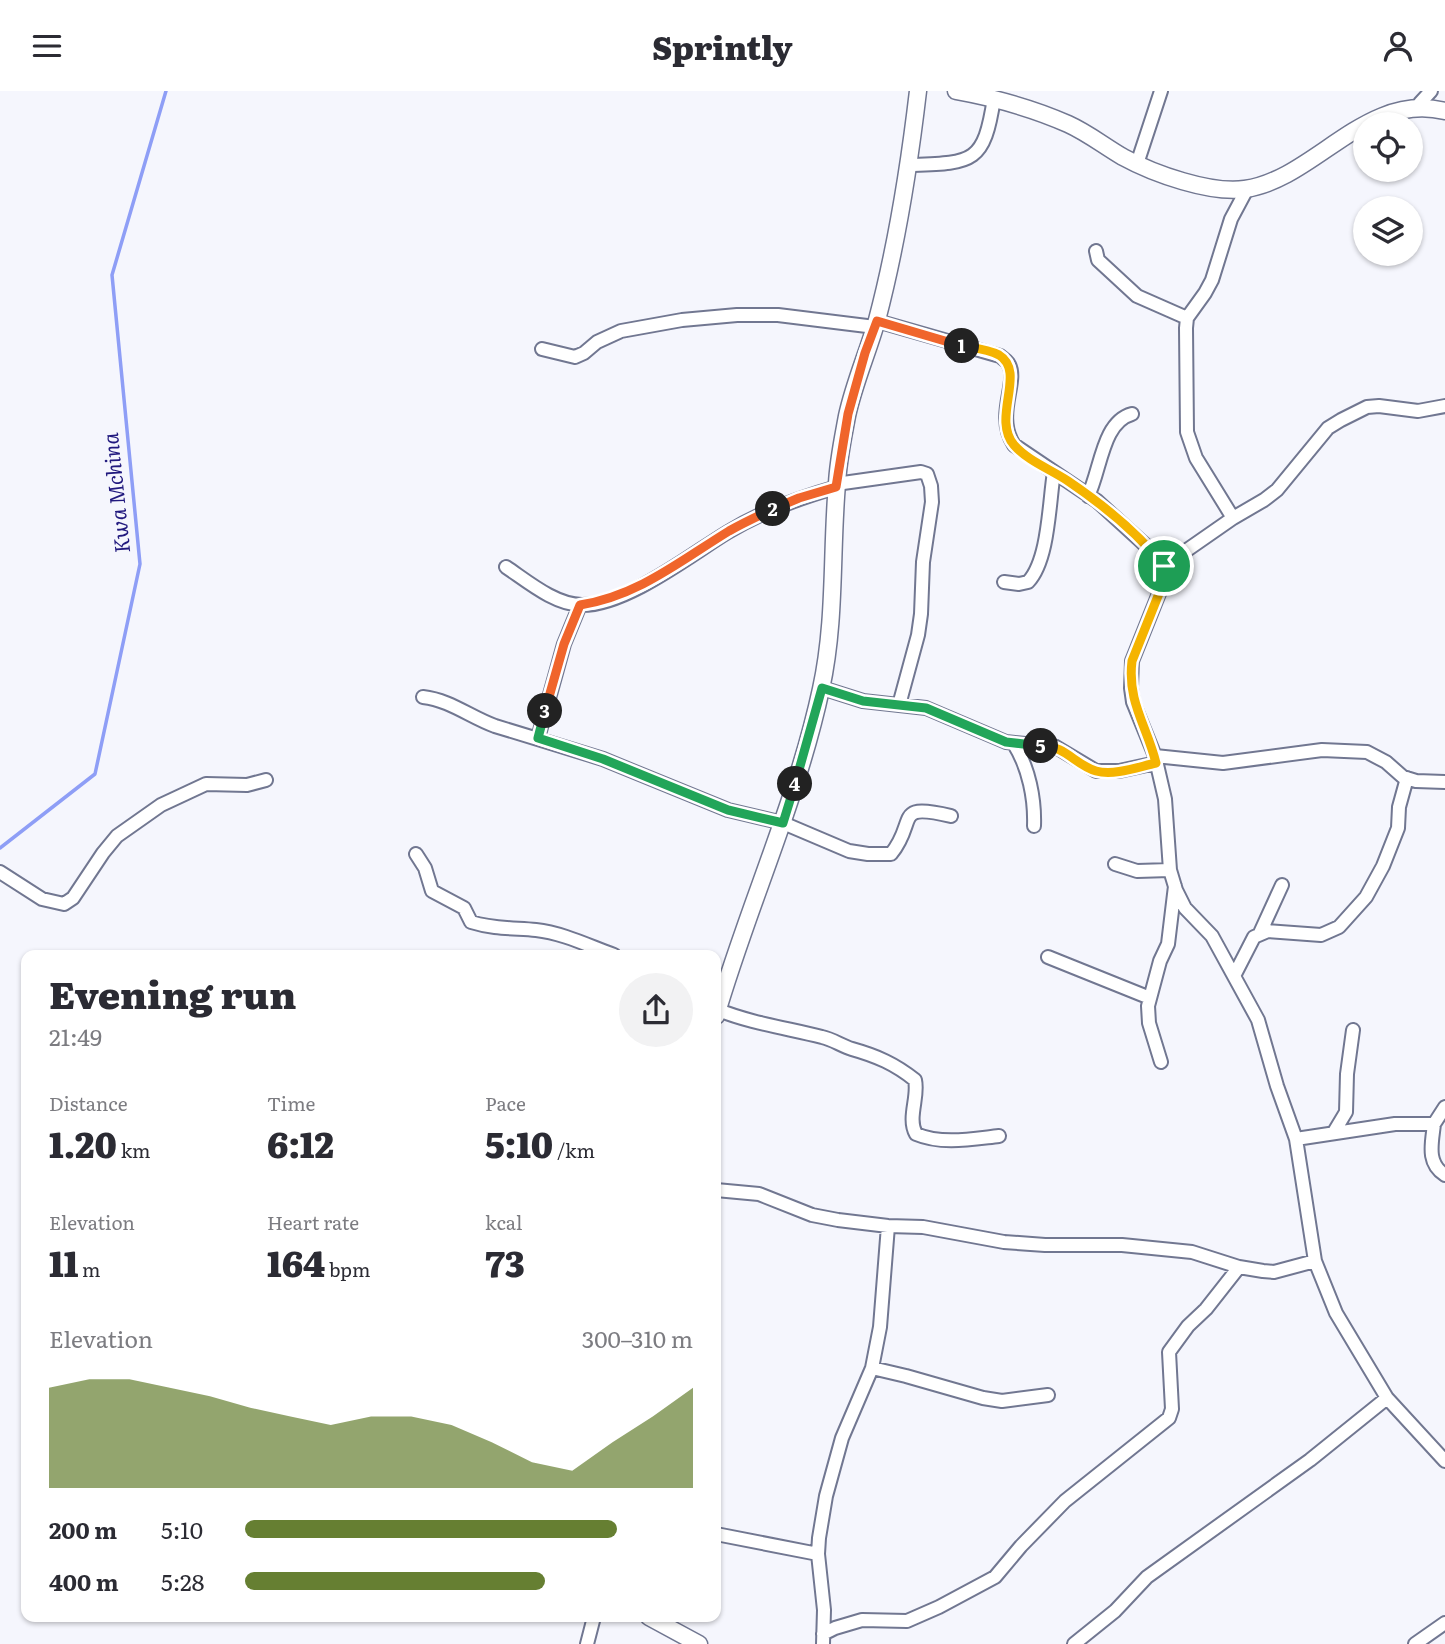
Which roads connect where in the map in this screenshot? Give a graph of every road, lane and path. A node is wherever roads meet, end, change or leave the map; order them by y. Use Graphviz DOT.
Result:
graph roads {
  1 [pos="918,91"];
  2 [pos="956,91"];
  3 [pos="1161,91"];
  4 [pos="1425,97"];
  5 [pos="994,98"];
  6 [pos="1445,111"];
  7 [pos="1137,164"];
  8 [pos="909,165"];
  9 [pos="1247,189"];
  10 [pos="1096,251"];
  11 [pos="1187,318"];
  12 [pos="876,324"];
  13 [pos="542,349"];
  14 [pos="1445,406"];
  15 [pos="1132,414"];
  16 [pos="1054,472"];
  17 [pos="836,486"];
  18 [pos="1088,496"];
  19 [pos="1233,517"];
  20 [pos="1164,566"];
  21 [pos="506,567"];
  22 [pos="1004,582"];
  23 [pos="580,605"];
  24 [pos="822,688"];
  25 [pos="423,697"];
  26 [pos="899,705"];
  27 [pos="538,738"];
  28 [pos="1014,744"];
  29 [pos="1156,760"];
  30 [pos="1407,778"];
  31 [pos="266,780"];
  32 [pos="1445,782"];
  33 [pos="951,816"];
  34 [pos="783,823"];
  35 [pos="1034,826"];
  36 [pos="416,854"];
  37 [pos="1115,864"];
  38 [pos="1170,870"];
  39 [pos="0,872"];
  40 [pos="1282,885"];
  41 [pos="1175,886"];
  42 [pos="1260,933"];
  43 [pos="600,950"];
  44 [pos="1048,957"];
  45 [pos="1235,974"];
  46 [pos="721,998"];
  47 [pos="1150,998"];
  48 [pos="721,1013"];
  49 [pos="1353,1030"];
  50 [pos="1161,1062"];
  51 [pos="1445,1107"];
  52 [pos="1434,1124"];
  53 [pos="1334,1132"];
  54 [pos="999,1136"];
  55 [pos="1296,1139"];
  56 [pos="1445,1175"];
  57 [pos="721,1190"];
  58 [pos="888,1226"];
  59 [pos="1315,1261"];
  60 [pos="1240,1267"];
  61 [pos="872,1368"];
  62 [pos="1048,1395"];
  63 [pos="1387,1398"];
  64 [pos="1445,1461"];
  65 [pos="721,1535"];
  66 [pos="818,1554"];
  67 [pos="593,1622"];
  68 [pos="658,1622"];
  69 [pos="1445,1623"];
  70 [pos="823,1639"];
  71 [pos="587,1644"];
  72 [pos="699,1644"];
  73 [pos="1074,1644"];
  74 [pos="1415,1644"];
  1 -- 8 [label="street"];
  2 -- 5 [label="street"];
  3 -- 7 [label="street"];
  4 -- 6 [label="street"];
  4 -- 9 [label="street"];
  5 -- 7 [label="street"];
  5 -- 8 [label="street"];
  7 -- 9 [label="street"];
  8 -- 12 [label="street"];
  9 -- 11 [label="street"];
  10 -- 11 [label="street"];
  11 -- 19 [label="street"];
  12 -- 13 [label="street"];
  12 -- 16 [label="street"];
  12 -- 17 [label="street"];
  14 -- 19 [label="street"];
  15 -- 18 [label="street"];
  16 -- 18 [label="street"];
  16 -- 22 [label="street"];
  17 -- 23 [label="street"];
  17 -- 24 [label="street"];
  17 -- 26 [label="street"];
  18 -- 20 [label="street"];
  19 -- 20 [label="street"];
  20 -- 29 [label="street"];
  21 -- 23 [label="street"];
  23 -- 27 [label="street"];
  24 -- 26 [label="street"];
  24 -- 34 [label="street"];
  25 -- 27 [label="street"];
  26 -- 28 [label="street"];
  27 -- 34 [label="street"];
  28 -- 29 [label="street"];
  28 -- 35 [label="street"];
  29 -- 30 [label="street"];
  29 -- 38 [label="street"];
  30 -- 32 [label="street"];
  30 -- 42 [label="street"];
  31 -- 39 [label="street"];
  33 -- 34 [label="street"];
  34 -- 46 [label="street"];
  36 -- 43 [label="street"];
  37 -- 38 [label="street"];
  38 -- 41 [label="street"];
  40 -- 42 [label="street"];
  41 -- 45 [label="street"];
  41 -- 47 [label="street"];
  42 -- 45 [label="street"];
  44 -- 47 [label="street"];
  45 -- 55 [label="street"];
  47 -- 50 [label="street"];
  48 -- 54 [label="street"];
  49 -- 53 [label="street"];
  51 -- 52 [label="street"];
  52 -- 53 [label="street"];
  52 -- 56 [label="street"];
  53 -- 55 [label="street"];
  55 -- 59 [label="street"];
  57 -- 58 [label="street"];
  58 -- 60 [label="street"];
  58 -- 61 [label="street"];
  59 -- 60 [label="street"];
  59 -- 63 [label="street"];
  60 -- 70 [label="street"];
  61 -- 62 [label="street"];
  61 -- 66 [label="street"];
  63 -- 64 [label="street"];
  63 -- 73 [label="street"];
  65 -- 66 [label="street"];
  66 -- 70 [label="street"];
  67 -- 71 [label="street"];
  68 -- 72 [label="street"];
  69 -- 74 [label="street"];
}
